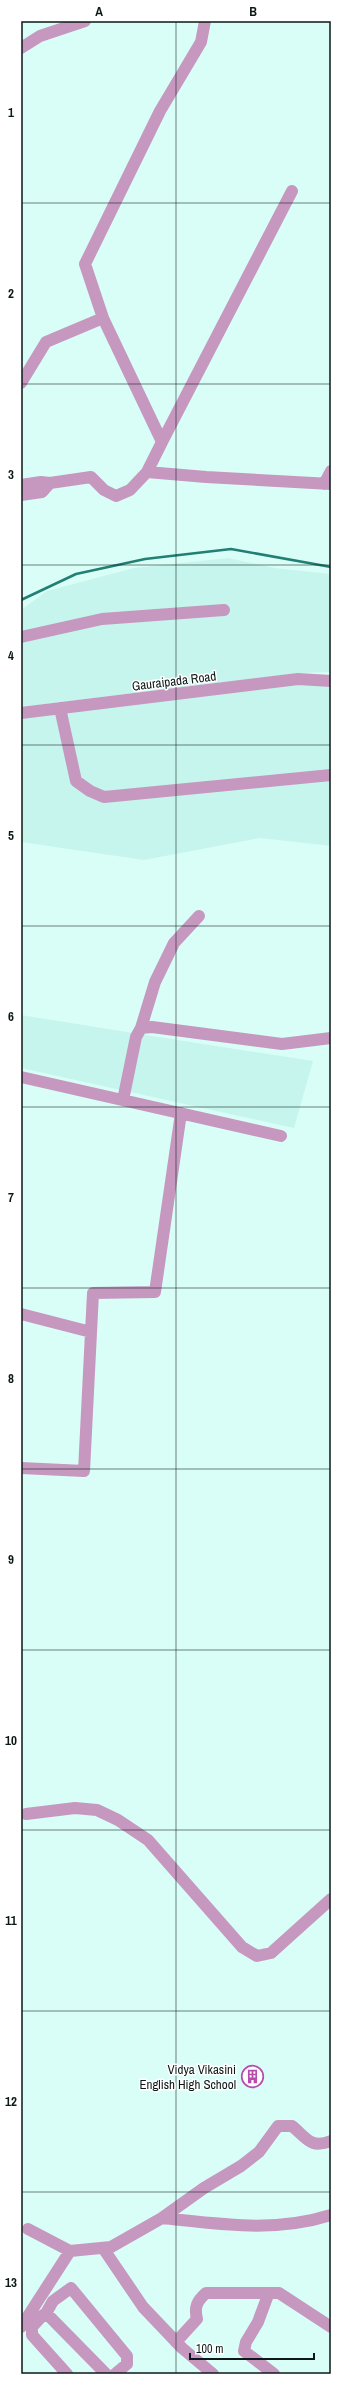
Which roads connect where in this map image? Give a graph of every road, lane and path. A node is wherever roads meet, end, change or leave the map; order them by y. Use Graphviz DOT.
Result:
graph roads {
  1 [pos="85,21"];
  2 [pos="205,21"];
  3 [pos="21,48"];
  4 [pos="292,191"];
  5 [pos="103,318"];
  6 [pos="21,383"];
  7 [pos="162,442"];
  8 [pos="331,471"];
  9 [pos="147,472"];
  10 [pos="50,483"];
  11 [pos="328,484"];
  12 [pos="21,485"];
  13 [pos="21,495"];
  14 [pos="224,610"];
  15 [pos="21,637"];
  16 [pos="331,681"];
  17 [pos="60,708"];
  18 [pos="21,713"];
  19 [pos="331,775"];
  20 [pos="199,916"];
  21 [pos="141,1028"];
  22 [pos="331,1038"];
  23 [pos="21,1077"];
  24 [pos="123,1100"];
  25 [pos="181,1113"];
  26 [pos="281,1136"];
  27 [pos="21,1314"];
  28 [pos="91,1332"];
  29 [pos="21,1468"];
  30 [pos="26,1814"];
  31 [pos="331,1899"];
  32 [pos="331,2141"];
  33 [pos="331,2215"];
  34 [pos="162,2218"];
  35 [pos="28,2228"];
  36 [pos="103,2248"];
  37 [pos="70,2251"];
  38 [pos="268,2295"];
  39 [pos="45,2314"];
  40 [pos="21,2327"];
  41 [pos="331,2327"];
  42 [pos="176,2342"];
  43 [pos="67,2374"];
  44 [pos="106,2374"];
  45 [pos="115,2374"];
  46 [pos="213,2374"];
  47 [pos="274,2374"];
  1 -- 3 [label="street"];
  2 -- 5 [label="street"];
  4 -- 7 [label="street"];
  5 -- 6 [label="street"];
  5 -- 7 [label="street"];
  7 -- 9 [label="street"];
  8 -- 11 [label="street"];
  9 -- 10 [label="street"];
  9 -- 11 [label="street"];
  10 -- 12 [label="street"];
  10 -- 13 [label="street"];
  14 -- 15 [label="street"];
  16 -- 17 [label="street, Gauraipada Road"];
  17 -- 18 [label="street, Gauraipada Road"];
  17 -- 19 [label="street"];
  20 -- 21 [label="street"];
  21 -- 22 [label="street"];
  21 -- 24 [label="street"];
  23 -- 24 [label="street"];
  24 -- 25 [label="street"];
  25 -- 26 [label="street"];
  25 -- 28 [label="street"];
  27 -- 28 [label="street"];
  28 -- 29 [label="street"];
  30 -- 31 [label="street"];
  32 -- 34 [label="street"];
  33 -- 34 [label="street"];
  34 -- 36 [label="street"];
  35 -- 37 [label="street"];
  36 -- 37 [label="street"];
  36 -- 42 [label="street"];
  37 -- 40 [label="street"];
  38 -- 41 [label="street"];
  38 -- 42 [label="street"];
  38 -- 47 [label="street"];
  39 -- 43 [label="street"];
  39 -- 44 [label="street"];
  39 -- 45 [label="street"];
  42 -- 46 [label="street"];
}
